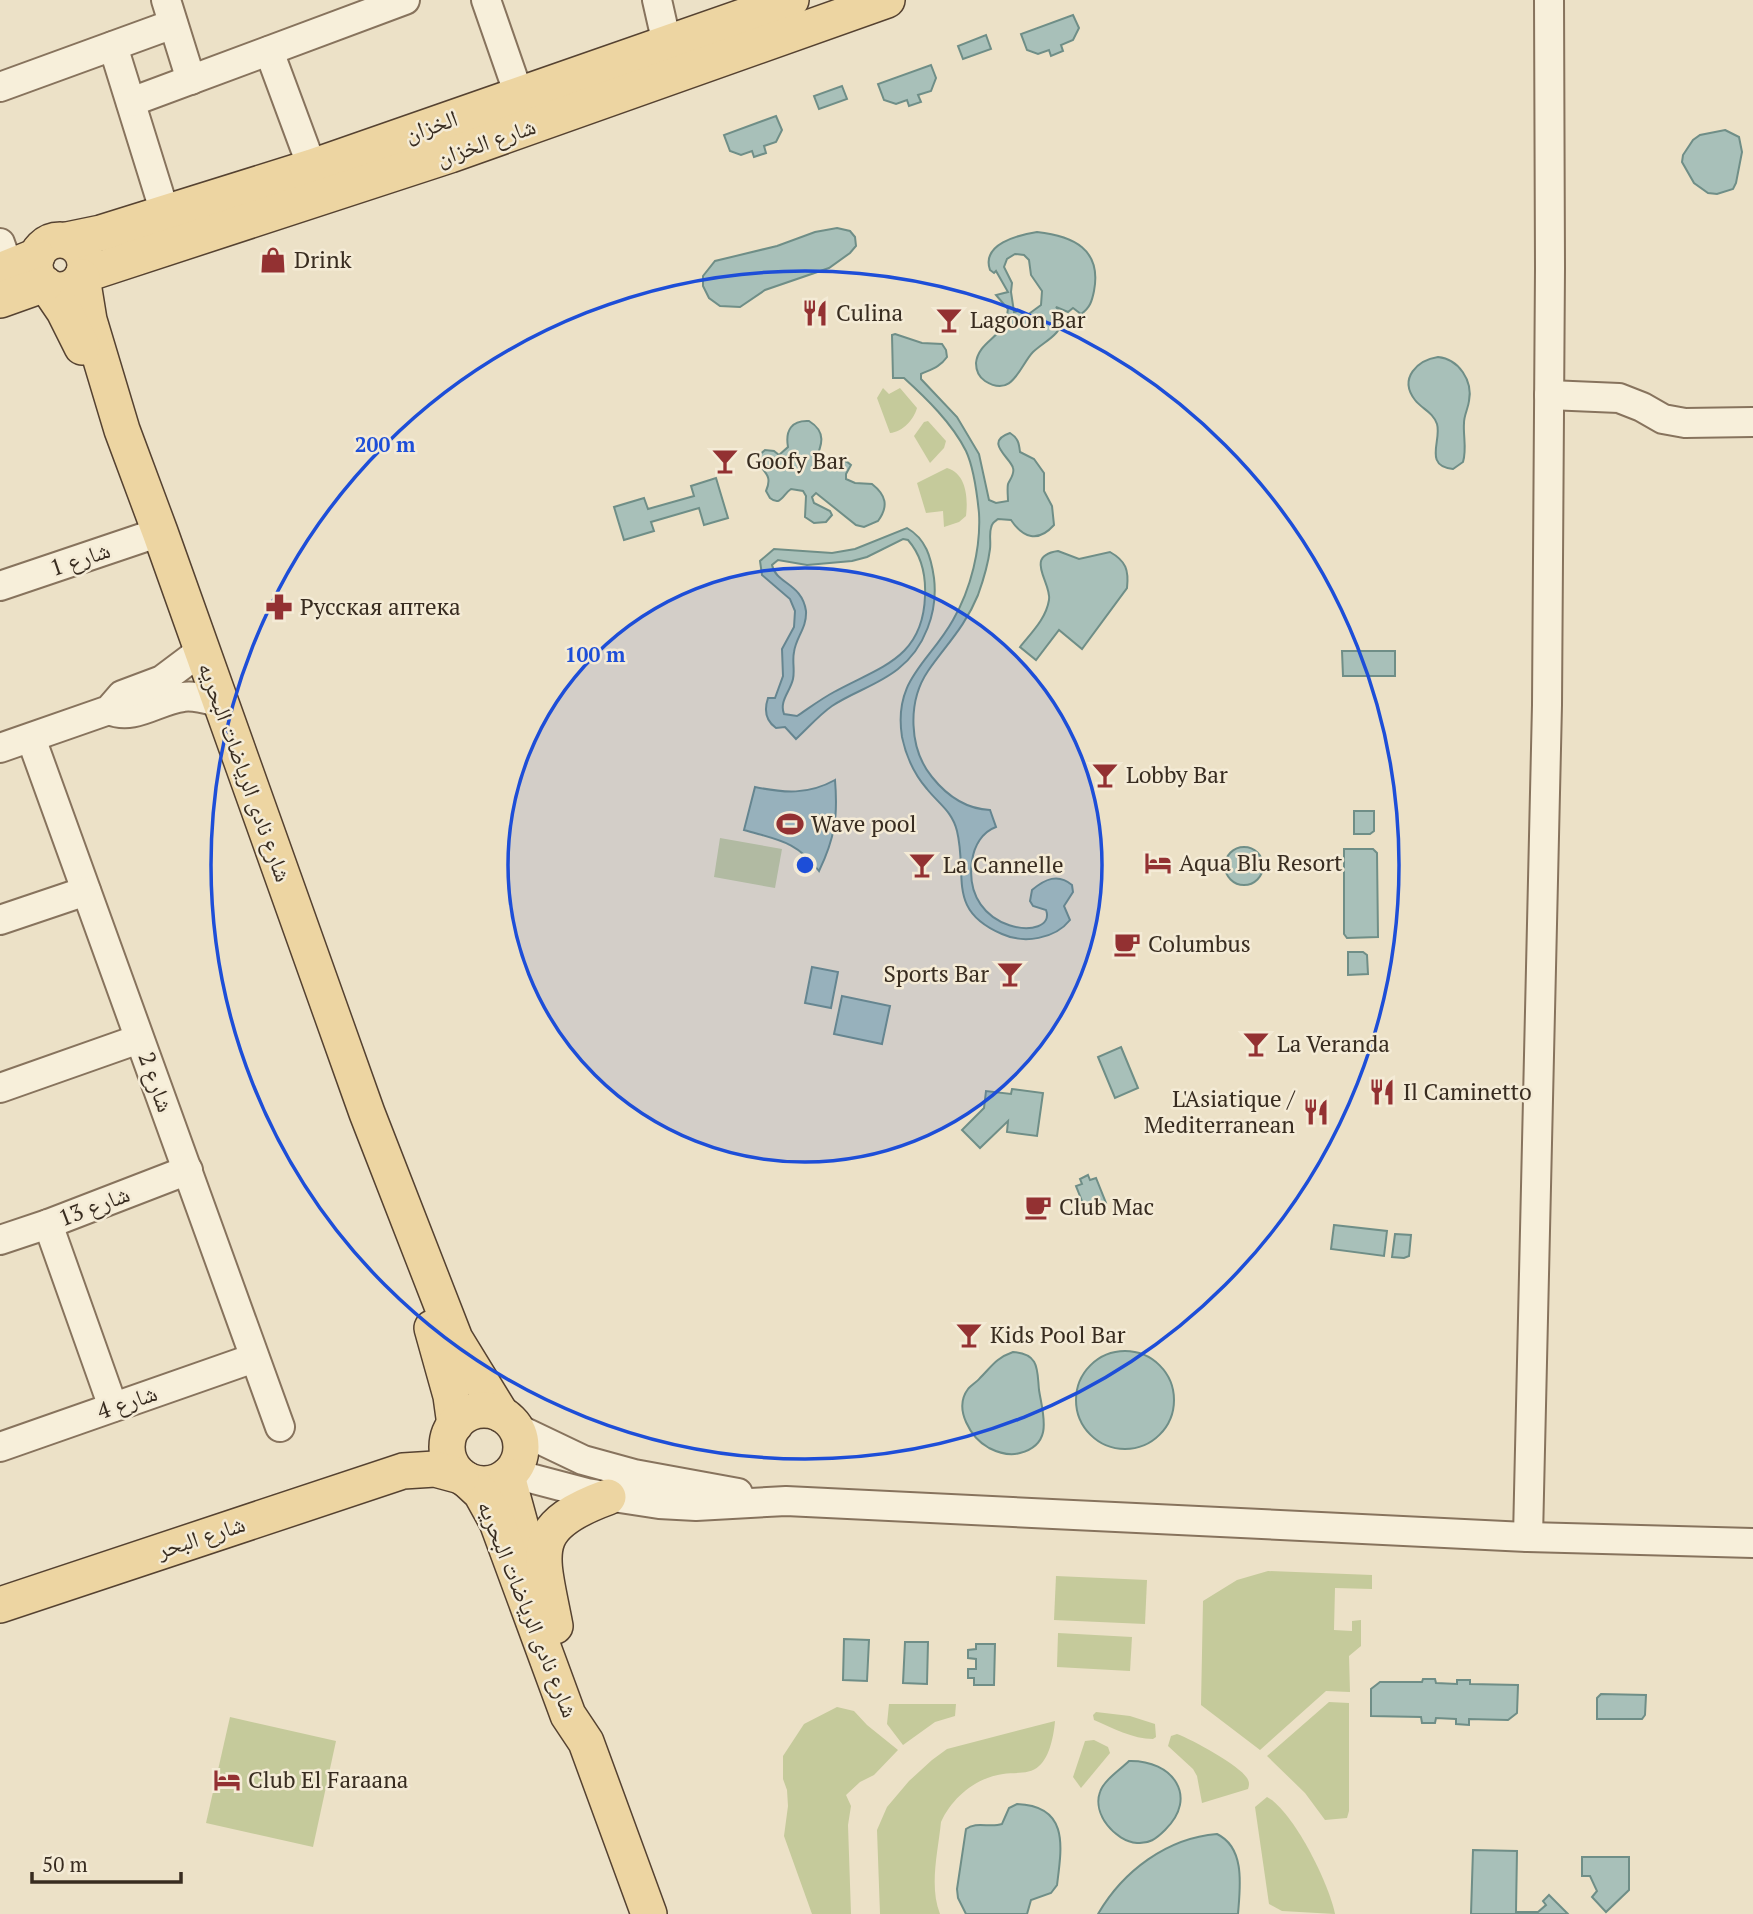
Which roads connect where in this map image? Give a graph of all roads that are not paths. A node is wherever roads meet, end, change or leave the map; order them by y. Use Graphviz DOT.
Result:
graph roads {
  1 [pos="405,0"];
  2 [pos="486,0"];
  3 [pos="657,0"];
  4 [pos="791,0"];
  5 [pos="887,0"];
  6 [pos="1549,0"];
  7 [pos="169,12"];
  8 [pos="338,12"];
  9 [pos="667,44"];
  10 [pos="113,46"];
  11 [pos="269,51"];
  12 [pos="191,80"];
  13 [pos="0,87"];
  14 [pos="519,95"];
  15 [pos="131,102"];
  16 [pos="312,167"];
  17 [pos="165,213"];
  18 [pos="26,269"];
  19 [pos="82,276"];
  20 [pos="1549,395"];
  21 [pos="1753,422"];
  22 [pos="121,430"];
  23 [pos="160,532"];
  24 [pos="0,586"];
  25 [pos="202,650"];
  26 [pos="221,703"];
  27 [pos="109,710"];
  28 [pos="31,738"];
  29 [pos="0,748"];
  30 [pos="86,891"];
  31 [pos="0,920"];
  32 [pos="139,1039"];
  33 [pos="0,1088"];
  34 [pos="367,1113"];
  35 [pos="188,1170"];
  36 [pos="48,1224"];
  37 [pos="0,1240"];
  38 [pos="254,1358"];
  39 [pos="113,1407"];
  40 [pos="509,1421"];
  41 [pos="280,1427"];
  42 [pos="452,1429"];
  43 [pos="0,1447"];
  44 [pos="403,1471"];
  45 [pos="509,1474"];
  46 [pos="464,1478"];
  47 [pos="608,1497"];
  48 [pos="786,1502"];
  49 [pos="1528,1537"];
  50 [pos="1753,1543"];
  51 [pos="0,1605"];
  52 [pos="555,1626"];
  53 [pos="586,1742"];
  54 [pos="649,1914"];
  1 -- 8 [label="street"];
  2 -- 14 [label="street"];
  3 -- 9 [label="street"];
  4 -- 9 [label="main road, الخزان"];
  5 -- 19 [label="main road, شارع الخزان"];
  6 -- 20 [label="street"];
  7 -- 10 [label="street"];
  7 -- 12 [label="street"];
  8 -- 11 [label="street"];
  9 -- 14 [label="main road, الخزان"];
  10 -- 13 [label="street"];
  10 -- 15 [label="street"];
  11 -- 12 [label="street"];
  11 -- 16 [label="street"];
  12 -- 15 [label="street"];
  14 -- 16 [label="main road, الخزان"];
  15 -- 17 [label="street"];
  16 -- 17 [label="main road, الخزان"];
  17 -- 18 [label="main road, الخزان"];
  18 -- 19 [label="main road, شارع نادى الرياضات البحريه"];
  18 -- 22 [label="main road, شارع نادى الرياضات البحريه"];
  19 -- 22 [label="main road, شارع نادى الرياضات البحريه"];
  20 -- 21 [label="street"];
  20 -- 49 [label="street"];
  22 -- 23 [label="main road, شارع نادى الرياضات البحريه"];
  23 -- 24 [label="street, شارع 1"];
  23 -- 25 [label="main road, شارع نادى الرياضات البحريه"];
  25 -- 26 [label="main road, شارع نادى الرياضات البحريه"];
  25 -- 27 [label="street"];
  26 -- 27 [label="street"];
  26 -- 34 [label="main road, شارع نادى الرياضات البحريه"];
  27 -- 28 [label="street"];
  28 -- 29 [label="street"];
  28 -- 30 [label="street, شارع 2"];
  30 -- 31 [label="street"];
  30 -- 32 [label="street, شارع 2"];
  32 -- 33 [label="street"];
  32 -- 35 [label="street, شارع 2"];
  34 -- 40 [label="main road, شارع نادى الرياضات البحريه"];
  34 -- 42 [label="main road, شارع نادى الرياضات البحريه"];
  35 -- 36 [label="street, شارع 13"];
  35 -- 38 [label="street, شارع 2"];
  36 -- 37 [label="street, شارع 13"];
  36 -- 39 [label="street"];
  38 -- 39 [label="street, شارع 4"];
  38 -- 41 [label="street, شارع 2"];
  39 -- 43 [label="street, شارع 4"];
  40 -- 42 [label="main road"];
  40 -- 45 [label="main road"];
  40 -- 48 [label="street"];
  42 -- 44 [label="main road, شارع البحر"];
  42 -- 46 [label="main road"];
  44 -- 46 [label="main road, شارع البحر"];
  44 -- 51 [label="main road, شارع البحر"];
  45 -- 46 [label="main road"];
  45 -- 47 [label="street"];
  45 -- 52 [label="main road, شارع نادى الرياضات البحريه"];
  46 -- 53 [label="main road, شارع نادى الرياضات البحريه"];
  47 -- 48 [label="street"];
  47 -- 52 [label="main road"];
  48 -- 49 [label="street"];
  49 -- 50 [label="street"];
  52 -- 53 [label="main road, شارع نادى الرياضات البحريه"];
  53 -- 54 [label="main road, شارع نادى الرياضات البحريه"];
}
